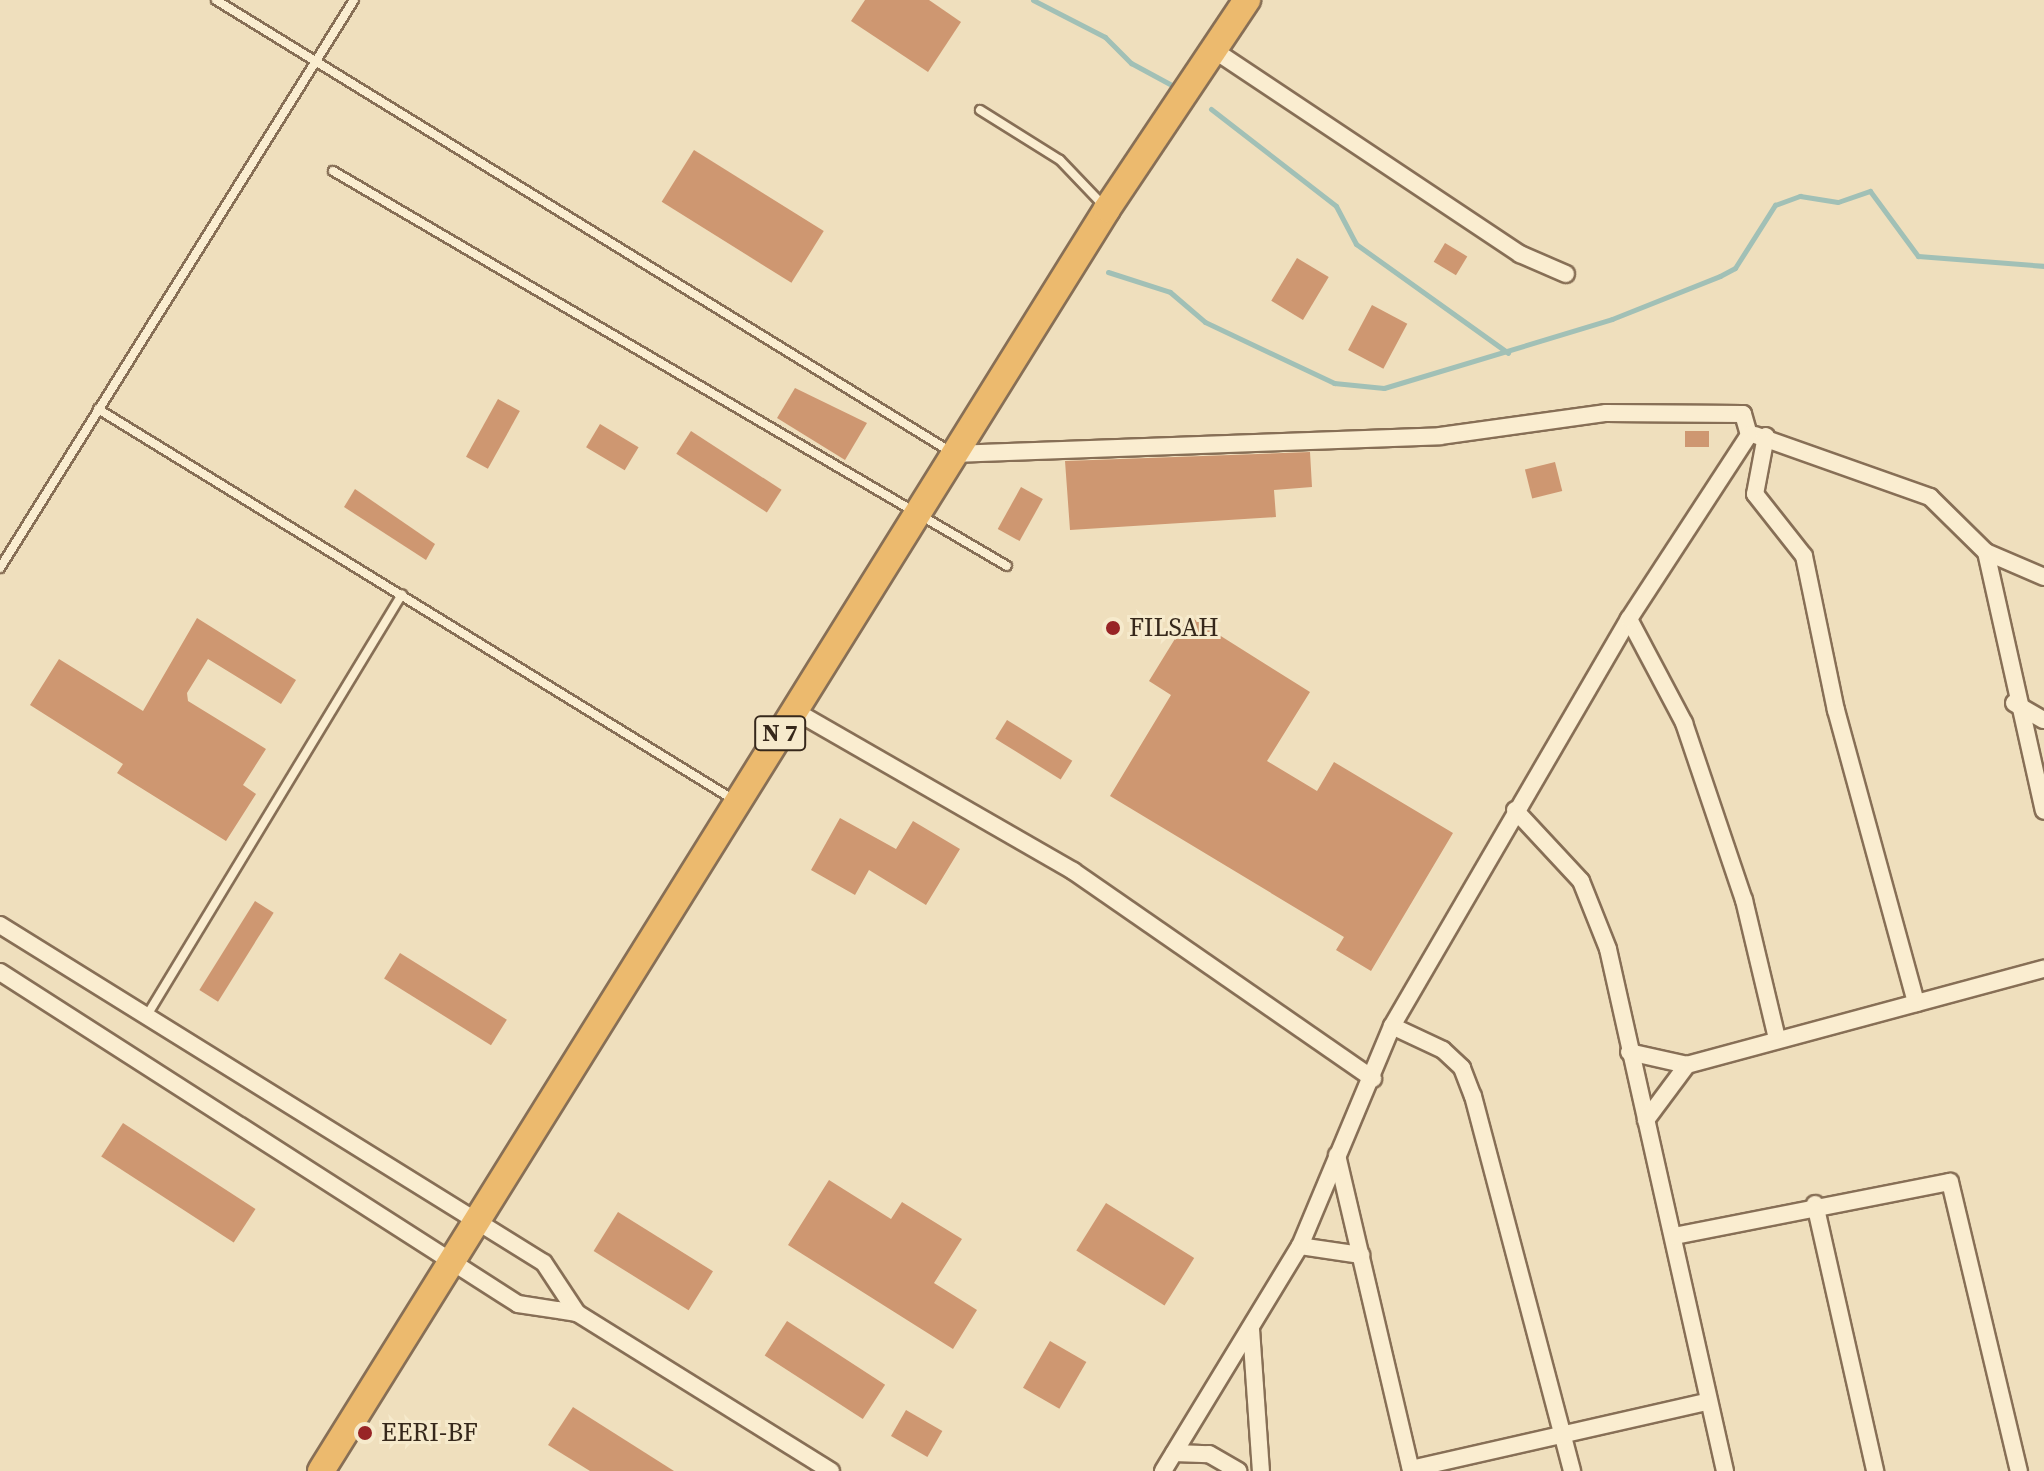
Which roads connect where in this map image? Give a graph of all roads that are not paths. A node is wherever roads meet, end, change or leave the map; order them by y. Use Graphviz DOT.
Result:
graph roads {
  1 [pos="216,0"];
  2 [pos="354,0"];
  3 [pos="1247,0"];
  4 [pos="1214,50"];
  5 [pos="317,60"];
  6 [pos="980,110"];
  7 [pos="333,171"];
  8 [pos="1107,209"];
  9 [pos="1566,274"];
  10 [pos="98,409"];
  11 [pos="1758,435"];
  12 [pos="954,454"];
  13 [pos="916,512"];
  14 [pos="1986,552"];
  15 [pos="1007,566"];
  16 [pos="0,568"];
  17 [pos="2044,577"];
  18 [pos="402,595"];
  19 [pos="1629,619"];
  20 [pos="2014,703"];
  21 [pos="795,711"];
  22 [pos="2044,720"];
  23 [pos="737,801"];
  24 [pos="1515,810"];
  25 [pos="2044,811"];
  26 [pos="0,925"];
  27 [pos="2044,969"];
  28 [pos="0,972"];
  29 [pos="1916,1003"];
  30 [pos="146,1018"];
  31 [pos="1392,1026"];
  32 [pos="1777,1039"];
  33 [pos="1629,1052"];
  34 [pos="1687,1065"];
  35 [pos="1373,1079"];
  36 [pos="1646,1120"];
  37 [pos="1337,1155"];
  38 [pos="1815,1204"];
  39 [pos="480,1222"];
  40 [pos="1674,1236"];
  41 [pos="1300,1246"];
  42 [pos="1361,1255"];
  43 [pos="452,1265"];
  44 [pos="577,1313"];
  45 [pos="1251,1329"];
  46 [pos="1706,1402"];
  47 [pos="1562,1432"];
  48 [pos="1174,1453"];
  49 [pos="1411,1470"];
  50 [pos="321,1471"];
  51 [pos="831,1471"];
  52 [pos="1163,1471"];
  53 [pos="1238,1471"];
  54 [pos="1261,1471"];
  55 [pos="1572,1471"];
  56 [pos="1725,1471"];
  57 [pos="1875,1471"];
  58 [pos="2019,1471"];
  1 -- 5 [label="lane"];
  2 -- 5 [label="lane"];
  3 -- 4 [label="highway, N 7"];
  4 -- 8 [label="highway, N 7"];
  4 -- 9 [label="street"];
  5 -- 10 [label="lane"];
  5 -- 12 [label="lane"];
  6 -- 8 [label="lane"];
  7 -- 13 [label="lane"];
  8 -- 12 [label="highway, N 7"];
  10 -- 16 [label="lane"];
  10 -- 18 [label="lane"];
  11 -- 12 [label="street"];
  11 -- 14 [label="street"];
  11 -- 19 [label="street"];
  11 -- 29 [label="street"];
  12 -- 13 [label="highway, N 7"];
  13 -- 15 [label="lane"];
  13 -- 21 [label="highway, N 7"];
  14 -- 17 [label="street"];
  14 -- 20 [label="street"];
  18 -- 23 [label="lane"];
  18 -- 30 [label="lane"];
  19 -- 24 [label="street"];
  19 -- 32 [label="street"];
  20 -- 22 [label="street"];
  20 -- 25 [label="street"];
  21 -- 23 [label="highway, N 7"];
  21 -- 35 [label="street"];
  23 -- 39 [label="highway, N 7"];
  24 -- 31 [label="street"];
  24 -- 33 [label="street"];
  26 -- 30 [label="street"];
  27 -- 29 [label="street"];
  28 -- 43 [label="street"];
  29 -- 32 [label="street"];
  30 -- 39 [label="street"];
  31 -- 35 [label="street"];
  31 -- 47 [label="street"];
  32 -- 34 [label="street"];
  33 -- 34 [label="street"];
  33 -- 36 [label="street"];
  34 -- 36 [label="street"];
  35 -- 37 [label="street"];
  36 -- 40 [label="street"];
  37 -- 41 [label="street"];
  37 -- 42 [label="street"];
  38 -- 40 [label="street"];
  38 -- 57 [label="street"];
  38 -- 58 [label="street"];
  39 -- 43 [label="highway, N 7"];
  39 -- 44 [label="street"];
  40 -- 46 [label="street"];
  41 -- 42 [label="street"];
  41 -- 45 [label="street"];
  42 -- 49 [label="street"];
  43 -- 44 [label="street"];
  43 -- 50 [label="highway, N 7"];
  44 -- 51 [label="street"];
  45 -- 48 [label="street"];
  45 -- 54 [label="street"];
  46 -- 47 [label="street"];
  46 -- 56 [label="street"];
  47 -- 49 [label="street"];
  47 -- 55 [label="street"];
  48 -- 52 [label="street"];
  48 -- 53 [label="street"];
}
